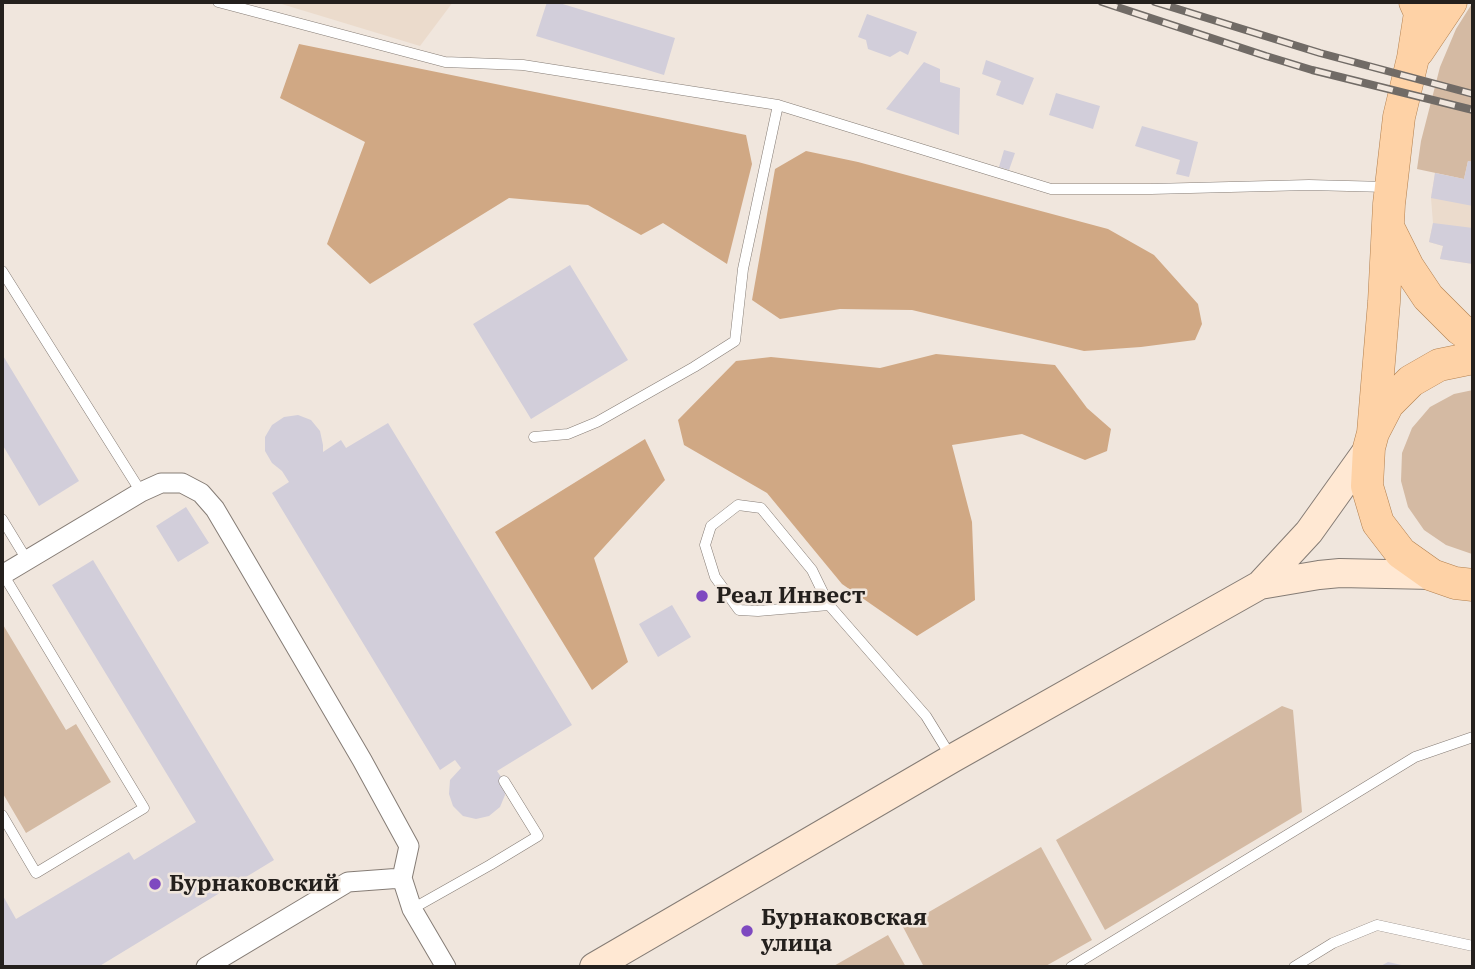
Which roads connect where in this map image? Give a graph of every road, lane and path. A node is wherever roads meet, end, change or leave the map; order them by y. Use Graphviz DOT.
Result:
graph roads {
  1 [pos="218,2"];
  2 [pos="1451,2"];
  3 [pos="1419,5"];
  4 [pos="1413,58"];
  5 [pos="778,105"];
  6 [pos="1391,187"];
  7 [pos="1388,228"];
  8 [pos="2,271"];
  9 [pos="1473,338"];
  10 [pos="1473,358"];
  11 [pos="534,437"];
  12 [pos="1371,441"];
  13 [pos="141,492"];
  14 [pos="2,519"];
  15 [pos="27,560"];
  16 [pos="3,575"];
  17 [pos="1432,575"];
  18 [pos="1260,585"];
  19 [pos="1473,585"];
  20 [pos="829,604"];
  21 [pos="1473,737"];
  22 [pos="953,758"];
  23 [pos="504,781"];
  24 [pos="2,815"];
  25 [pos="402,877"];
  26 [pos="412,909"];
  27 [pos="1473,946"];
  28 [pos="206,967"];
  29 [pos="446,967"];
  30 [pos="594,967"];
  31 [pos="1071,967"];
  32 [pos="1294,967"];
  1 -- 5 [label="lane"];
  2 -- 4 [label="main road"];
  3 -- 4 [label="main road"];
  4 -- 6 [label="main road"];
  5 -- 6 [label="lane"];
  5 -- 11 [label="lane"];
  6 -- 7 [label="main road"];
  7 -- 9 [label="main road"];
  7 -- 12 [label="main road"];
  8 -- 13 [label="lane"];
  10 -- 12 [label="main road"];
  12 -- 17 [label="main road"];
  12 -- 18 [label="main road"];
  13 -- 15 [label="street"];
  13 -- 25 [label="street"];
  14 -- 15 [label="lane"];
  15 -- 16 [label="street"];
  16 -- 24 [label="lane"];
  17 -- 18 [label="main road"];
  17 -- 19 [label="main road"];
  18 -- 22 [label="main road"];
  20 -- 20 [label="lane"];
  20 -- 22 [label="lane"];
  21 -- 31 [label="lane"];
  22 -- 30 [label="main road"];
  23 -- 26 [label="lane"];
  25 -- 26 [label="street"];
  25 -- 28 [label="street"];
  26 -- 29 [label="street"];
  27 -- 32 [label="lane"];
}
